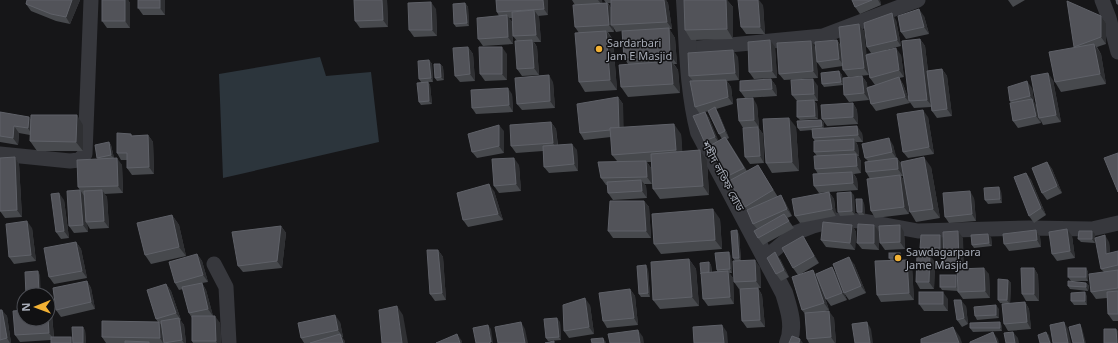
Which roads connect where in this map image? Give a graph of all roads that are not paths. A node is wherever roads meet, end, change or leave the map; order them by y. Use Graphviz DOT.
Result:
graph roads {
  1 [pos="91,0"];
  2 [pos="685,0"];
  3 [pos="918,0"];
  4 [pos="1102,0"];
  5 [pos="688,49"];
  6 [pos="1118,52"];
  7 [pos="0,154"];
  8 [pos="1118,223"];
  9 [pos="766,257"];
  10 [pos="214,264"];
  11 [pos="229,343"];
  12 [pos="788,343"];
  1 -- 7 [label="street"];
  2 -- 5 [label="street, শহীদ লতিফ রোড"];
  3 -- 5 [label="street"];
  4 -- 6 [label="street"];
  5 -- 9 [label="street, শহীদ লতিফ রোড"];
  8 -- 9 [label="street"];
  9 -- 12 [label="street, শহীদ লতিফ রোড"];
  10 -- 11 [label="street"];
}
